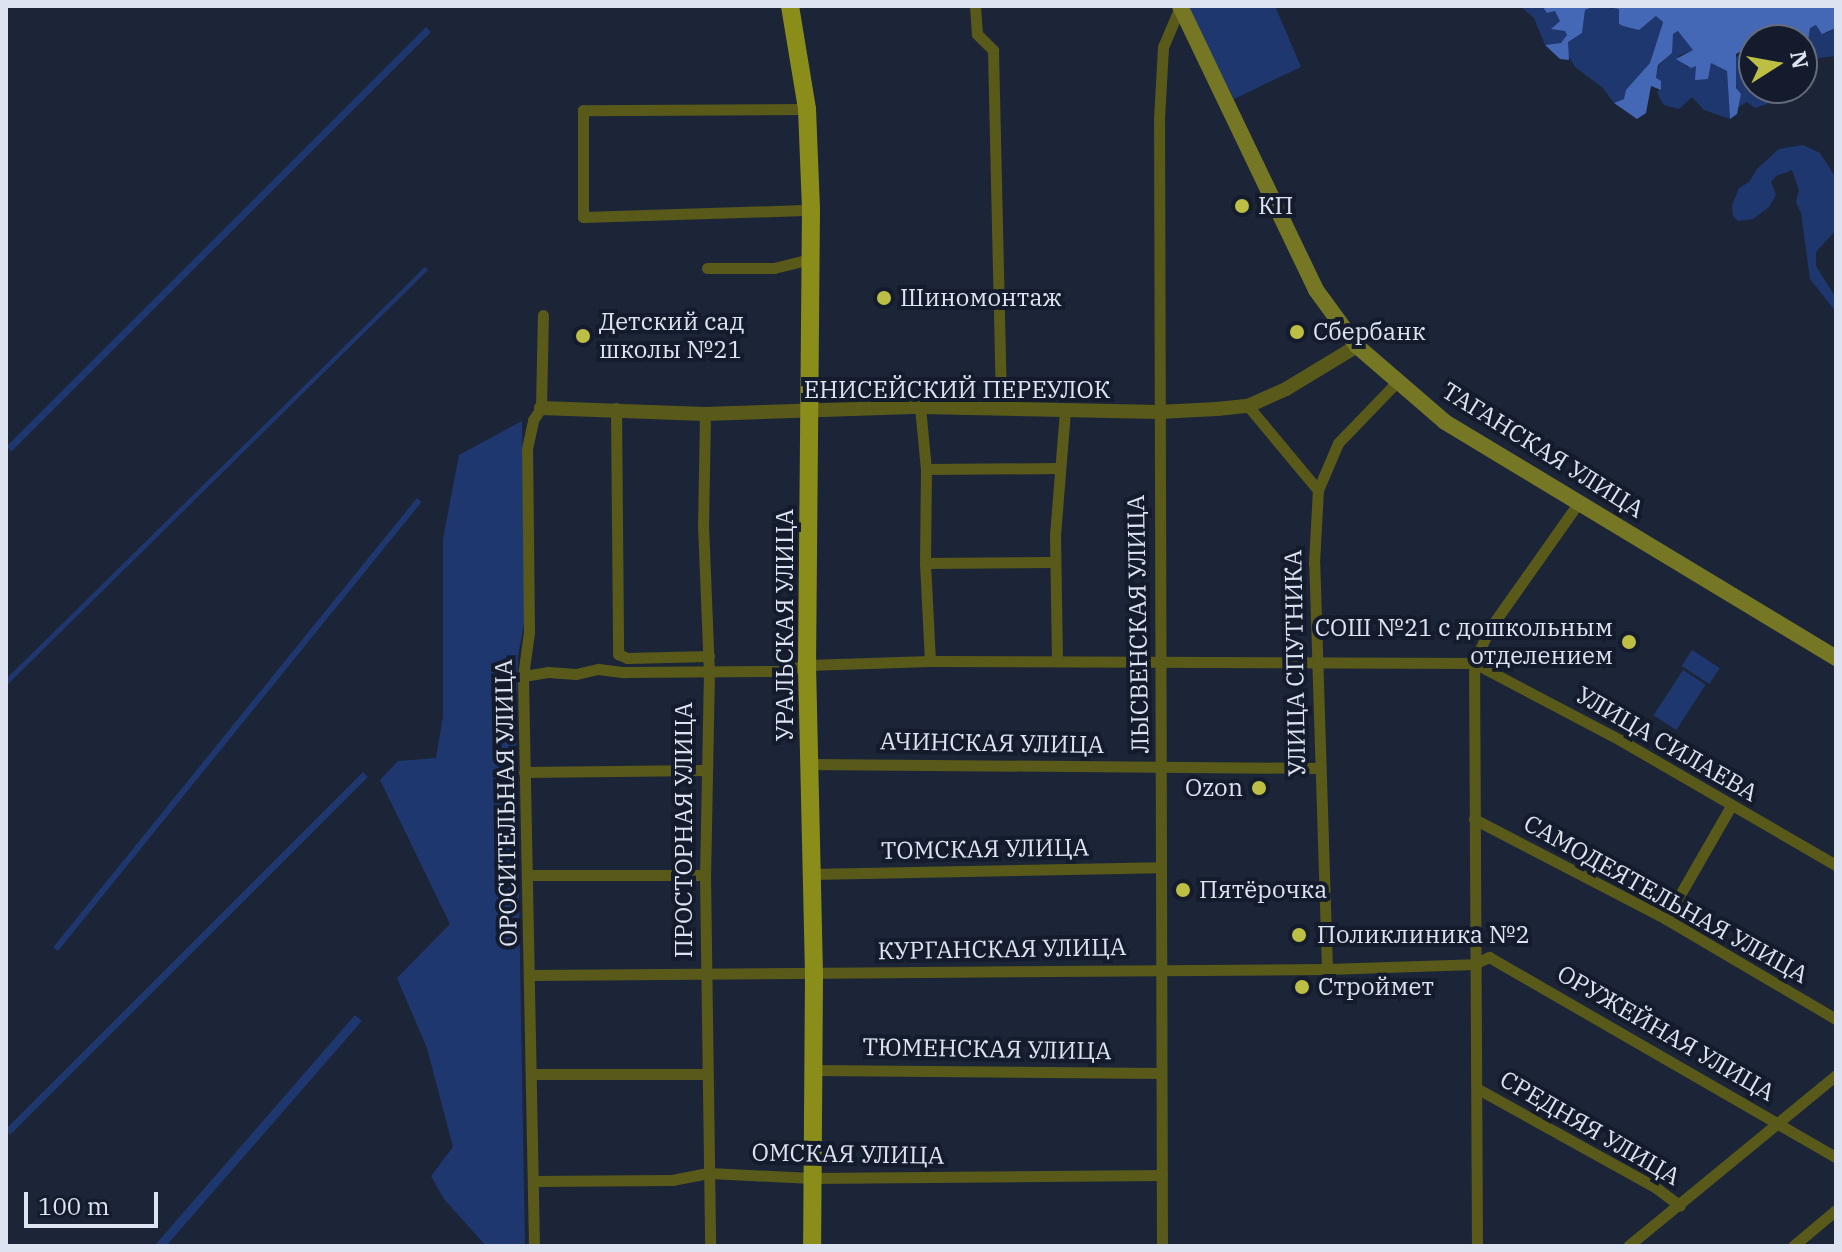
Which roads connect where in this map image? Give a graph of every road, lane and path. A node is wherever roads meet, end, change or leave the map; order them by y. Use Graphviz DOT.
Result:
graph roads {
  1 [pos="790,6"];
  2 [pos="975,6"];
  3 [pos="1180,6"];
  4 [pos="807,109"];
  5 [pos="811,210"];
  6 [pos="811,259"];
  7 [pos="707,268"];
  8 [pos="543,315"];
  9 [pos="1357,346"];
  10 [pos="1396,383"];
  11 [pos="1248,406"];
  12 [pos="920,407"];
  13 [pos="541,408"];
  14 [pos="616,408"];
  15 [pos="1001,409"];
  16 [pos="1065,410"];
  17 [pos="811,411"];
  18 [pos="1158,412"];
  19 [pos="705,414"];
  20 [pos="1059,468"];
  21 [pos="926,469"];
  22 [pos="1318,490"];
  23 [pos="1579,502"];
  24 [pos="1054,562"];
  25 [pos="925,563"];
  26 [pos="709,656"];
  27 [pos="1836,658"];
  28 [pos="1159,660"];
  29 [pos="930,661"];
  30 [pos="1057,661"];
  31 [pos="1474,663"];
  32 [pos="1316,664"];
  33 [pos="807,665"];
  34 [pos="709,671"];
  35 [pos="523,676"];
  36 [pos="809,764"];
  37 [pos="1163,767"];
  38 [pos="1319,768"];
  39 [pos="706,770"];
  40 [pos="524,772"];
  41 [pos="1731,806"];
  42 [pos="1474,819"];
  43 [pos="1836,865"];
  44 [pos="1160,867"];
  45 [pos="811,874"];
  46 [pos="529,875"];
  47 [pos="705,875"];
  48 [pos="1666,919"];
  49 [pos="1474,964"];
  50 [pos="1161,968"];
  51 [pos="1327,969"];
  52 [pos="706,974"];
  53 [pos="531,975"];
  54 [pos="814,975"];
  55 [pos="1836,1019"];
  56 [pos="813,1070"];
  57 [pos="1161,1073"];
  58 [pos="533,1074"];
  59 [pos="706,1074"];
  60 [pos="1836,1075"];
  61 [pos="1478,1089"];
  62 [pos="1778,1122"];
  63 [pos="1836,1157"];
  64 [pos="709,1173"];
  65 [pos="1162,1175"];
  66 [pos="812,1178"];
  67 [pos="535,1181"];
  68 [pos="1680,1206"];
  69 [pos="1836,1210"];
  70 [pos="534,1246"];
  71 [pos="710,1246"];
  72 [pos="812,1246"];
  73 [pos="1162,1246"];
  74 [pos="1477,1246"];
  75 [pos="1628,1246"];
  76 [pos="1793,1246"];
  1 -- 4 [label="main road, УРАЛЬСКАЯ УЛИЦА"];
  2 -- 15 [label="street"];
  3 -- 9 [label="main road, ТАГАНСКАЯ УЛИЦА"];
  3 -- 18 [label="street, ЛЫСВЕНСКАЯ УЛИЦА"];
  4 -- 5 [label="main road, УРАЛЬСКАЯ УЛИЦА"];
  4 -- 5 [label="street"];
  5 -- 6 [label="main road, УРАЛЬСКАЯ УЛИЦА"];
  6 -- 7 [label="street"];
  6 -- 17 [label="main road, УРАЛЬСКАЯ УЛИЦА"];
  8 -- 13 [label="street, ОРОСИТЕЛЬНАЯ УЛИЦА"];
  9 -- 10 [label="main road, ТАГАНСКАЯ УЛИЦА"];
  9 -- 11 [label="street, ЕНИСЕЙСКИЙ ПЕРЕУЛОК"];
  10 -- 22 [label="street, УЛИЦА СПУТНИКА"];
  10 -- 23 [label="main road, ТАГАНСКАЯ УЛИЦА"];
  11 -- 18 [label="street, ЕНИСЕЙСКИЙ ПЕРЕУЛОК"];
  11 -- 22 [label="street"];
  12 -- 15 [label="street, ЕНИСЕЙСКИЙ ПЕРЕУЛОК"];
  12 -- 17 [label="street, ЕНИСЕЙСКИЙ ПЕРЕУЛОК"];
  12 -- 21 [label="street"];
  13 -- 14 [label="street, ЕНИСЕЙСКИЙ ПЕРЕУЛОК"];
  13 -- 35 [label="street, ОРОСИТЕЛЬНАЯ УЛИЦА"];
  14 -- 19 [label="street, ЕНИСЕЙСКИЙ ПЕРЕУЛОК"];
  14 -- 26 [label="street"];
  15 -- 16 [label="street, ЕНИСЕЙСКИЙ ПЕРЕУЛОК"];
  16 -- 18 [label="street, ЕНИСЕЙСКИЙ ПЕРЕУЛОК"];
  16 -- 20 [label="street"];
  17 -- 19 [label="street, ЕНИСЕЙСКИЙ ПЕРЕУЛОК"];
  17 -- 33 [label="main road, УРАЛЬСКАЯ УЛИЦА"];
  18 -- 28 [label="street, ЛЫСВЕНСКАЯ УЛИЦА"];
  19 -- 26 [label="street, ПРОСТОРНАЯ УЛИЦА"];
  20 -- 21 [label="street"];
  20 -- 24 [label="street"];
  21 -- 25 [label="street"];
  22 -- 32 [label="street, УЛИЦА СПУТНИКА"];
  23 -- 27 [label="main road, ТАГАНСКАЯ УЛИЦА"];
  23 -- 31 [label="street"];
  24 -- 25 [label="street"];
  24 -- 30 [label="street"];
  25 -- 29 [label="street"];
  26 -- 34 [label="street, ПРОСТОРНАЯ УЛИЦА"];
  28 -- 30 [label="street"];
  28 -- 32 [label="street"];
  28 -- 37 [label="street, ЛЫСВЕНСКАЯ УЛИЦА"];
  29 -- 30 [label="street"];
  29 -- 33 [label="street"];
  31 -- 32 [label="street"];
  31 -- 41 [label="street, УЛИЦА СИЛАЕВА"];
  31 -- 42 [label="street"];
  32 -- 38 [label="street, УЛИЦА СПУТНИКА"];
  33 -- 34 [label="street"];
  33 -- 36 [label="main road, УРАЛЬСКАЯ УЛИЦА"];
  34 -- 35 [label="street"];
  34 -- 39 [label="street, ПРОСТОРНАЯ УЛИЦА"];
  35 -- 40 [label="street, ОРОСИТЕЛЬНАЯ УЛИЦА"];
  36 -- 37 [label="street, АЧИНСКАЯ УЛИЦА"];
  36 -- 45 [label="main road, УРАЛЬСКАЯ УЛИЦА"];
  37 -- 38 [label="street, АЧИНСКАЯ УЛИЦА"];
  37 -- 44 [label="street, ЛЫСВЕНСКАЯ УЛИЦА"];
  38 -- 51 [label="street, УЛИЦА СПУТНИКА"];
  39 -- 40 [label="street"];
  39 -- 47 [label="street, ПРОСТОРНАЯ УЛИЦА"];
  40 -- 46 [label="street, ОРОСИТЕЛЬНАЯ УЛИЦА"];
  41 -- 43 [label="street, УЛИЦА СИЛАЕВА"];
  41 -- 48 [label="street"];
  42 -- 48 [label="street, САМОДЕЯТЕЛЬНАЯ УЛИЦА"];
  42 -- 49 [label="street"];
  44 -- 45 [label="street, ТОМСКАЯ УЛИЦА"];
  44 -- 50 [label="street, ЛЫСВЕНСКАЯ УЛИЦА"];
  45 -- 54 [label="main road, УРАЛЬСКАЯ УЛИЦА"];
  46 -- 47 [label="street"];
  46 -- 53 [label="street, ОРОСИТЕЛЬНАЯ УЛИЦА"];
  47 -- 52 [label="street, ПРОСТОРНАЯ УЛИЦА"];
  48 -- 55 [label="street, САМОДЕЯТЕЛЬНАЯ УЛИЦА"];
  49 -- 51 [label="street, КУРГАНСКАЯ УЛИЦА"];
  49 -- 61 [label="street"];
  49 -- 62 [label="street, ОРУЖЕЙНАЯ УЛИЦА"];
  50 -- 51 [label="street, КУРГАНСКАЯ УЛИЦА"];
  50 -- 54 [label="street, КУРГАНСКАЯ УЛИЦА"];
  50 -- 57 [label="street, ЛЫСВЕНСКАЯ УЛИЦА"];
  52 -- 53 [label="street, КУРГАНСКАЯ УЛИЦА"];
  52 -- 54 [label="street, КУРГАНСКАЯ УЛИЦА"];
  52 -- 59 [label="street, ПРОСТОРНАЯ УЛИЦА"];
  53 -- 58 [label="street, ОРОСИТЕЛЬНАЯ УЛИЦА"];
  54 -- 56 [label="main road, УРАЛЬСКАЯ УЛИЦА"];
  56 -- 57 [label="street, ТЮМЕНСКАЯ УЛИЦА"];
  56 -- 66 [label="main road, УРАЛЬСКАЯ УЛИЦА"];
  57 -- 65 [label="street, ЛЫСВЕНСКАЯ УЛИЦА"];
  58 -- 59 [label="street"];
  58 -- 67 [label="street, ОРОСИТЕЛЬНАЯ УЛИЦА"];
  59 -- 64 [label="street, ПРОСТОРНАЯ УЛИЦА"];
  60 -- 62 [label="street"];
  61 -- 68 [label="street, СРЕДНЯЯ УЛИЦА"];
  61 -- 74 [label="street"];
  62 -- 63 [label="street, ОРУЖЕЙНАЯ УЛИЦА"];
  62 -- 68 [label="street"];
  64 -- 66 [label="street, ОМСКАЯ УЛИЦА"];
  64 -- 67 [label="street, ОМСКАЯ УЛИЦА"];
  64 -- 71 [label="street, ПРОСТОРНАЯ УЛИЦА"];
  65 -- 66 [label="street, ОМСКАЯ УЛИЦА"];
  65 -- 73 [label="street, ЛЫСВЕНСКАЯ УЛИЦА"];
  66 -- 72 [label="main road, УРАЛЬСКАЯ УЛИЦА"];
  67 -- 70 [label="street, ОРОСИТЕЛЬНАЯ УЛИЦА"];
  68 -- 75 [label="street"];
  69 -- 76 [label="street"];
}
